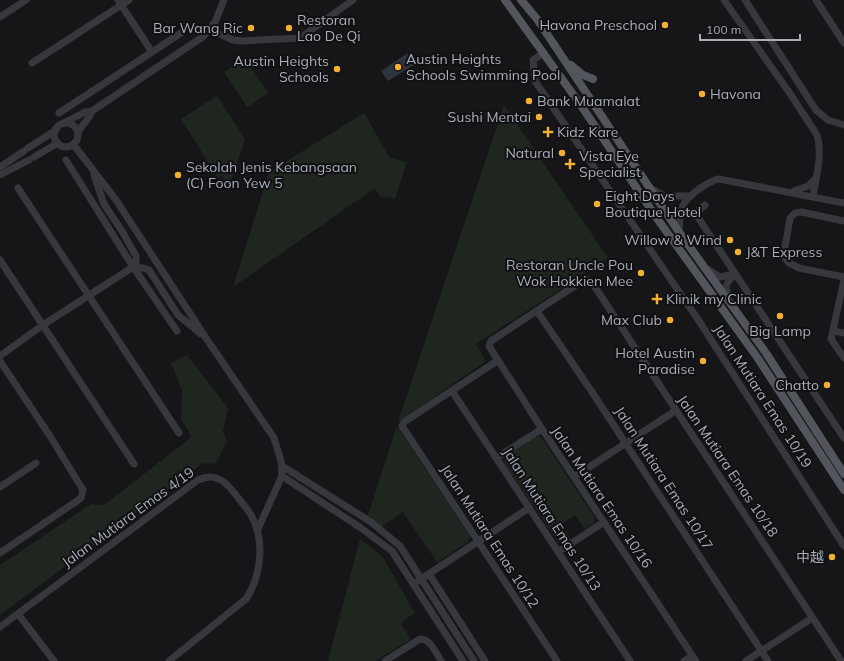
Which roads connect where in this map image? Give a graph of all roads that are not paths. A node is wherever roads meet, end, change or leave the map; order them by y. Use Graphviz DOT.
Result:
graph roads {
  1 [pos="26,0"];
  2 [pos="129,0"];
  3 [pos="224,0"];
  4 [pos="353,0"];
  5 [pos="505,0"];
  6 [pos="522,0"];
  7 [pos="724,0"];
  8 [pos="745,0"];
  9 [pos="816,0"];
  10 [pos="120,2"];
  11 [pos="0,16"];
  12 [pos="210,30"];
  13 [pos="184,31"];
  14 [pos="844,43"];
  15 [pos="152,52"];
  16 [pos="544,52"];
  17 [pos="562,58"];
  18 [pos="32,63"];
  19 [pos="593,79"];
  20 [pos="581,87"];
  21 [pos="580,104"];
  22 [pos="92,111"];
  23 [pos="59,113"];
  24 [pos="64,123"];
  25 [pos="844,125"];
  26 [pos="56,130"];
  27 [pos="78,133"];
  28 [pos="58,143"];
  29 [pos="73,144"];
  30 [pos="66,160"];
  31 [pos="0,167"];
  32 [pos="92,169"];
  33 [pos="0,176"];
  34 [pos="816,178"];
  35 [pos="18,188"];
  36 [pos="650,188"];
  37 [pos="790,192"];
  38 [pos="689,196"];
  39 [pos="813,196"];
  40 [pos="831,200"];
  41 [pos="844,203"];
  42 [pos="705,206"];
  43 [pos="844,221"];
  44 [pos="679,232"];
  45 [pos="0,260"];
  46 [pos="133,267"];
  47 [pos="705,268"];
  48 [pos="735,274"];
  49 [pos="844,279"];
  50 [pos="89,296"];
  51 [pos="730,302"];
  52 [pos="537,311"];
  53 [pos="43,325"];
  54 [pos="177,331"];
  55 [pos="833,331"];
  56 [pos="844,333"];
  57 [pos="206,338"];
  58 [pos="0,356"];
  59 [pos="844,358"];
  60 [pos="0,361"];
  61 [pos="497,361"];
  62 [pos="452,391"];
  63 [pos="675,411"];
  64 [pos="542,429"];
  65 [pos="178,433"];
  66 [pos="844,438"];
  67 [pos="625,444"];
  68 [pos="496,458"];
  69 [pos="36,463"];
  70 [pos="134,464"];
  71 [pos="282,466"];
  72 [pos="844,474"];
  73 [pos="282,476"];
  74 [pos="574,477"];
  75 [pos="0,487"];
  76 [pos="844,490"];
  77 [pos="529,508"];
  78 [pos="604,522"];
  79 [pos="257,531"];
  80 [pos="477,541"];
  81 [pos="844,546"];
  82 [pos="558,552"];
  83 [pos="0,553"];
  84 [pos="429,574"];
  85 [pos="421,579"];
  86 [pos="435,583"];
  87 [pos="413,584"];
  88 [pos="427,589"];
  89 [pos="419,594"];
  90 [pos="18,614"];
  91 [pos="812,618"];
  92 [pos="0,627"];
  93 [pos="762,651"];
  94 [pos="694,658"];
  95 [pos="54,661"];
  96 [pos="169,661"];
  97 [pos="385,661"];
  98 [pos="441,661"];
  99 [pos="463,661"];
  100 [pos="474,661"];
  101 [pos="485,661"];
  102 [pos="557,661"];
  103 [pos="630,661"];
  104 [pos="684,661"];
  105 [pos="746,661"];
  106 [pos="768,661"];
  107 [pos="841,661"];
  1 -- 11 [label="street"];
  2 -- 10 [label="street"];
  3 -- 12 [label="street"];
  4 -- 12 [label="street"];
  5 -- 16 [label="main road"];
  6 -- 17 [label="main road"];
  7 -- 34 [label="street"];
  8 -- 25 [label="street"];
  9 -- 14 [label="street"];
  10 -- 15 [label="street"];
  10 -- 18 [label="street"];
  12 -- 22 [label="street"];
  13 -- 15 [label="street"];
  15 -- 23 [label="street"];
  16 -- 21 [label="main road"];
  16 -- 81 [label="street, Jalan Mutiara Emas 10/19"];
  17 -- 19 [label="main road"];
  17 -- 20 [label="main road"];
  20 -- 21 [label="main road"];
  20 -- 36 [label="main road"];
  21 -- 76 [label="main road"];
  22 -- 24 [label="street"];
  22 -- 27 [label="street"];
  24 -- 26 [label="street"];
  24 -- 27 [label="street"];
  26 -- 28 [label="street"];
  26 -- 31 [label="street"];
  27 -- 29 [label="street"];
  28 -- 29 [label="street"];
  28 -- 33 [label="street"];
  29 -- 32 [label="street"];
  30 -- 46 [label="street"];
  32 -- 46 [label="street"];
  32 -- 57 [label="street"];
  34 -- 37 [label="street"];
  34 -- 39 [label="street"];
  34 -- 40 [label="street"];
  35 -- 50 [label="street"];
  36 -- 38 [label="street"];
  36 -- 44 [label="main road"];
  37 -- 38 [label="street"];
  37 -- 39 [label="street"];
  38 -- 44 [label="street"];
  39 -- 40 [label="street"];
  40 -- 41 [label="street"];
  42 -- 48 [label="street"];
  43 -- 49 [label="street"];
  44 -- 47 [label="main road"];
  45 -- 53 [label="street"];
  46 -- 50 [label="street"];
  46 -- 54 [label="street"];
  46 -- 57 [label="street"];
  47 -- 48 [label="street"];
  47 -- 51 [label="main road"];
  48 -- 51 [label="street"];
  48 -- 66 [label="street"];
  49 -- 55 [label="street"];
  50 -- 53 [label="street"];
  50 -- 65 [label="street"];
  51 -- 72 [label="main road"];
  52 -- 61 [label="street, Jalan Mutiara Emas 10/16"];
  52 -- 63 [label="street, Jalan Mutiara Emas 10/18"];
  52 -- 67 [label="street, Jalan Mutiara Emas 10/17"];
  53 -- 58 [label="street"];
  53 -- 70 [label="street"];
  55 -- 56 [label="street"];
  55 -- 59 [label="street"];
  57 -- 71 [label="street"];
  60 -- 83 [label="street"];
  61 -- 62 [label="street"];
  61 -- 64 [label="street, Jalan Mutiara Emas 10/16"];
  62 -- 68 [label="street, Jalan Mutiara Emas 10/13"];
  62 -- 80 [label="street, Jalan Mutiara Emas 10/12"];
  63 -- 67 [label="street"];
  63 -- 91 [label="street, Jalan Mutiara Emas 10/18"];
  64 -- 68 [label="street"];
  64 -- 74 [label="street, Jalan Mutiara Emas 10/16"];
  67 -- 74 [label="street"];
  67 -- 93 [label="street, Jalan Mutiara Emas 10/17"];
  68 -- 77 [label="street, Jalan Mutiara Emas 10/13"];
  69 -- 75 [label="street"];
  71 -- 73 [label="street"];
  71 -- 85 [label="street"];
  73 -- 79 [label="street"];
  73 -- 87 [label="street"];
  74 -- 78 [label="street, Jalan Mutiara Emas 10/16"];
  77 -- 80 [label="street"];
  77 -- 82 [label="street, Jalan Mutiara Emas 10/13"];
  78 -- 82 [label="street"];
  78 -- 94 [label="street, Jalan Mutiara Emas 10/16"];
  79 -- 90 [label="street, Jalan Mutiara Emas 4/19"];
  79 -- 96 [label="street, Jalan Mutiara Emas 4/19"];
  80 -- 84 [label="street"];
  80 -- 102 [label="street, Jalan Mutiara Emas 10/12"];
  82 -- 103 [label="street, Jalan Mutiara Emas 10/13"];
  84 -- 85 [label="street"];
  84 -- 86 [label="street"];
  85 -- 87 [label="street"];
  85 -- 88 [label="street"];
  86 -- 88 [label="street"];
  86 -- 101 [label="street"];
  87 -- 89 [label="street"];
  88 -- 89 [label="street"];
  88 -- 100 [label="street"];
  89 -- 99 [label="street"];
  90 -- 92 [label="street, Jalan Mutiara Emas 4/19"];
  90 -- 95 [label="street"];
  91 -- 93 [label="street"];
  91 -- 107 [label="street, Jalan Mutiara Emas 10/18"];
  93 -- 105 [label="street"];
  93 -- 106 [label="street, Jalan Mutiara Emas 10/17"];
  94 -- 104 [label="street"];
  97 -- 98 [label="street"];
}
